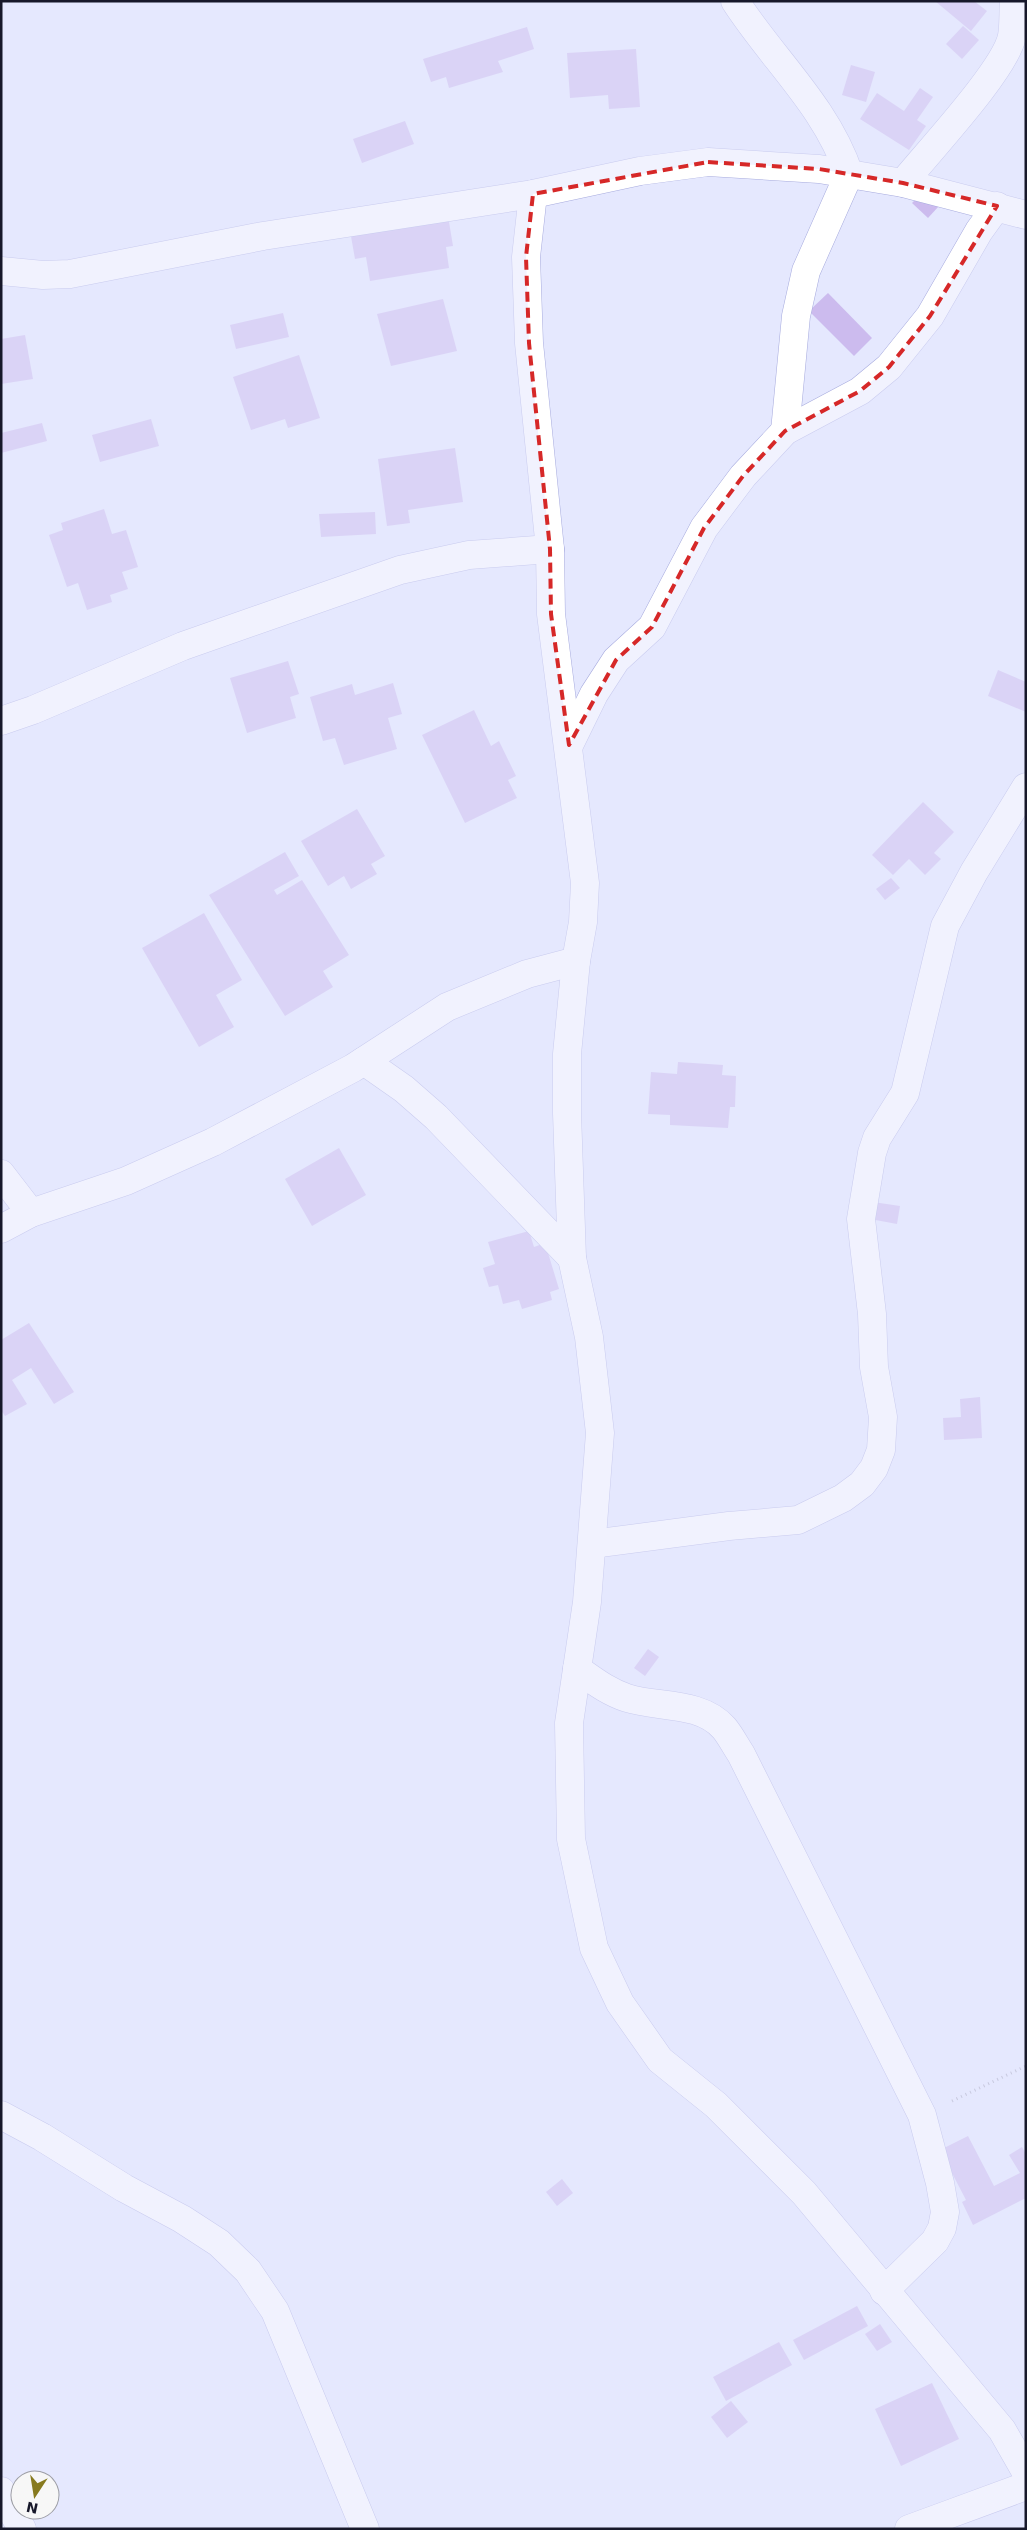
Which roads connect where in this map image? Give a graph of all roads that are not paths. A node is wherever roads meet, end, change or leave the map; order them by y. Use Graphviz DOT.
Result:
graph roads {
  1 [pos="735,1"];
  2 [pos="1014,1"];
  3 [pos="849,174"];
  4 [pos="903,183"];
  5 [pos="532,194"];
  6 [pos="997,206"];
  7 [pos="1026,215"];
  8 [pos="1,271"];
  9 [pos="785,431"];
  10 [pos="550,549"];
  11 [pos="1,721"];
  12 [pos="569,744"];
  13 [pos="1026,787"];
  14 [pos="576,961"];
  15 [pos="364,1061"];
  16 [pos="1,1174"];
  17 [pos="31,1213"];
  18 [pos="1,1228"];
  19 [pos="572,1258"];
  20 [pos="592,1544"];
  21 [pos="577,1669"];
  22 [pos="1,2115"];
  23 [pos="884,2291"];
  24 [pos="1026,2472"];
  25 [pos="1026,2486"];
  26 [pos="1,2492"];
  27 [pos="22,2529"];
  28 [pos="366,2529"];
  29 [pos="909,2529"];
  1 -- 3 [label="street"];
  2 -- 4 [label="street"];
  3 -- 4 [label="street"];
  3 -- 5 [label="street"];
  3 -- 9 [label="street"];
  4 -- 6 [label="street"];
  5 -- 8 [label="street"];
  5 -- 10 [label="street"];
  6 -- 7 [label="street"];
  6 -- 9 [label="street"];
  9 -- 12 [label="street"];
  10 -- 11 [label="street"];
  10 -- 12 [label="street"];
  12 -- 14 [label="street"];
  13 -- 20 [label="street"];
  14 -- 15 [label="street"];
  14 -- 19 [label="street"];
  15 -- 17 [label="street"];
  15 -- 19 [label="street"];
  16 -- 17 [label="street"];
  17 -- 18 [label="street"];
  19 -- 20 [label="street"];
  20 -- 21 [label="street"];
  21 -- 23 [label="street"];
  21 -- 23 [label="street"];
  22 -- 28 [label="street"];
  23 -- 24 [label="street"];
  25 -- 29 [label="street"];
  26 -- 27 [label="street"];
}
